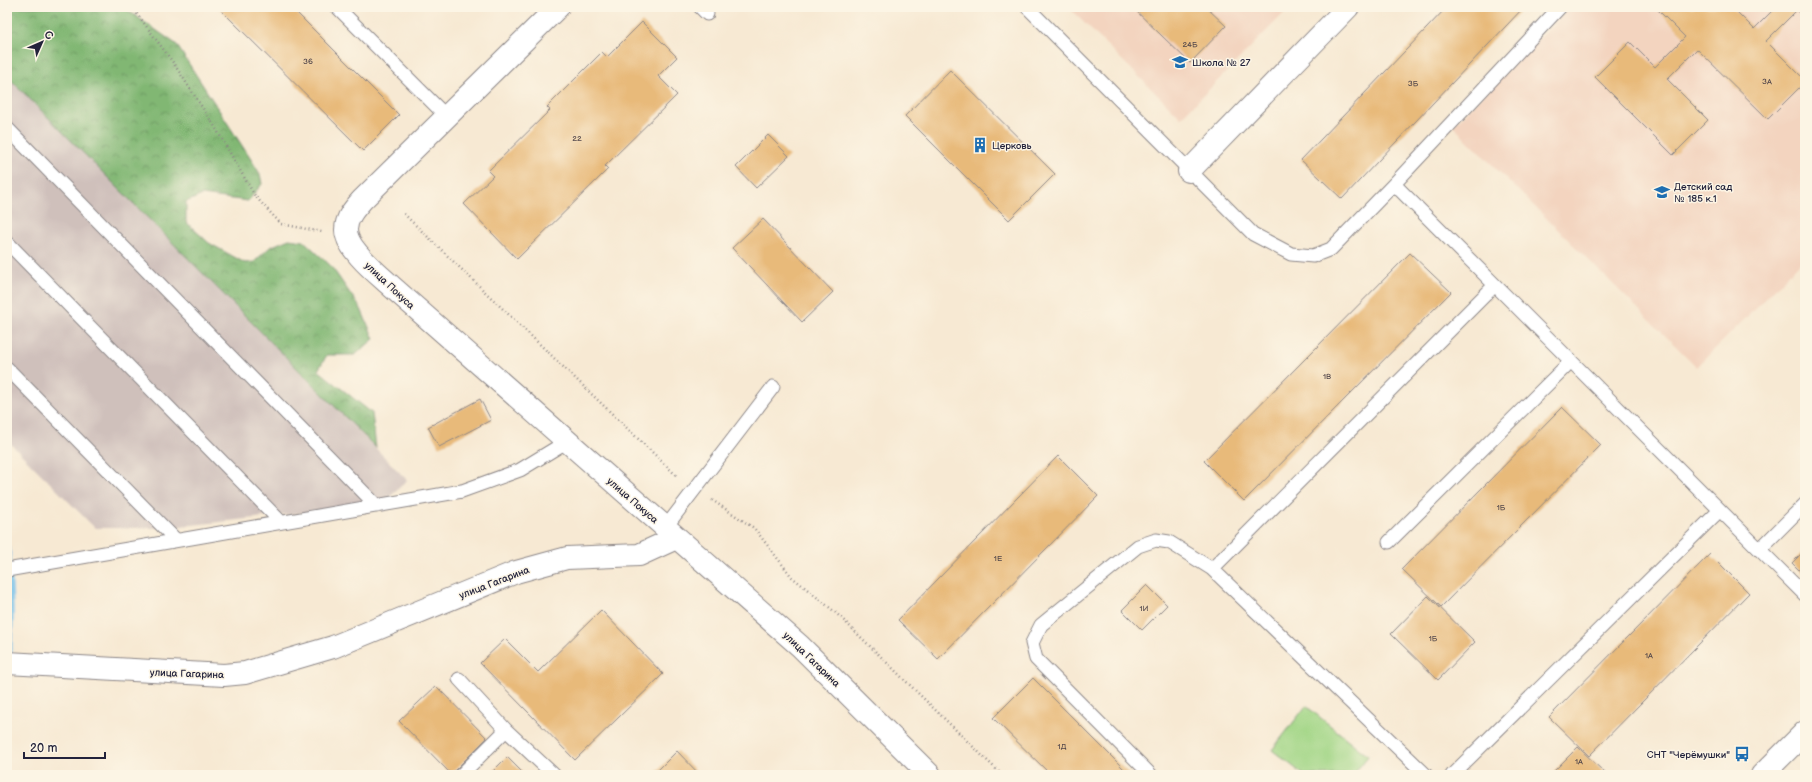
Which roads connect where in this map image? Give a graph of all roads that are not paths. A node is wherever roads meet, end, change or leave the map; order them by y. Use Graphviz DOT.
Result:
graph roads {
  1 [pos="337,7"];
  2 [pos="558,7"];
  3 [pos="1027,7"];
  4 [pos="1348,7"];
  5 [pos="1560,7"];
  6 [pos="447,117"];
  7 [pos="7,128"];
  8 [pos="1189,171"];
  9 [pos="1394,184"];
  10 [pos="7,242"];
  11 [pos="1495,285"];
  12 [pos="1571,361"];
  13 [pos="7,368"];
  14 [pos="773,388"];
  15 [pos="566,442"];
  16 [pos="1805,504"];
  17 [pos="377,506"];
  18 [pos="1720,510"];
  19 [pos="281,522"];
  20 [pos="671,533"];
  21 [pos="176,540"];
  22 [pos="1389,542"];
  23 [pos="1760,549"];
  24 [pos="1212,569"];
  25 [pos="7,570"];
  26 [pos="1805,595"];
  27 [pos="7,663"];
  28 [pos="459,679"];
  29 [pos="506,730"];
  30 [pos="1805,732"];
  31 [pos="461,775"];
  32 [pos="554,775"];
  33 [pos="930,775"];
  34 [pos="1151,775"];
  35 [pos="1426,775"];
  36 [pos="1452,775"];
  37 [pos="1762,775"];
  1 -- 6 [label="lane"];
  2 -- 6 [label="street"];
  3 -- 8 [label="lane"];
  4 -- 8 [label="street"];
  5 -- 9 [label="lane"];
  6 -- 15 [label="street, улица Покуса"];
  7 -- 17 [label="lane"];
  8 -- 9 [label="lane"];
  9 -- 11 [label="lane"];
  10 -- 19 [label="lane"];
  11 -- 12 [label="lane"];
  11 -- 24 [label="lane"];
  12 -- 18 [label="lane"];
  12 -- 22 [label="lane"];
  13 -- 21 [label="lane"];
  14 -- 20 [label="lane"];
  15 -- 17 [label="lane"];
  15 -- 20 [label="street, улица Покуса"];
  16 -- 23 [label="lane"];
  17 -- 19 [label="lane"];
  18 -- 23 [label="lane"];
  18 -- 36 [label="lane"];
  19 -- 21 [label="lane"];
  20 -- 27 [label="street, улица Гагарина"];
  20 -- 33 [label="street, улица Гагарина"];
  21 -- 25 [label="lane"];
  23 -- 26 [label="lane"];
  24 -- 34 [label="lane"];
  24 -- 35 [label="lane"];
  28 -- 29 [label="lane"];
  29 -- 31 [label="lane"];
  29 -- 32 [label="lane"];
  30 -- 37 [label="street"];
}
